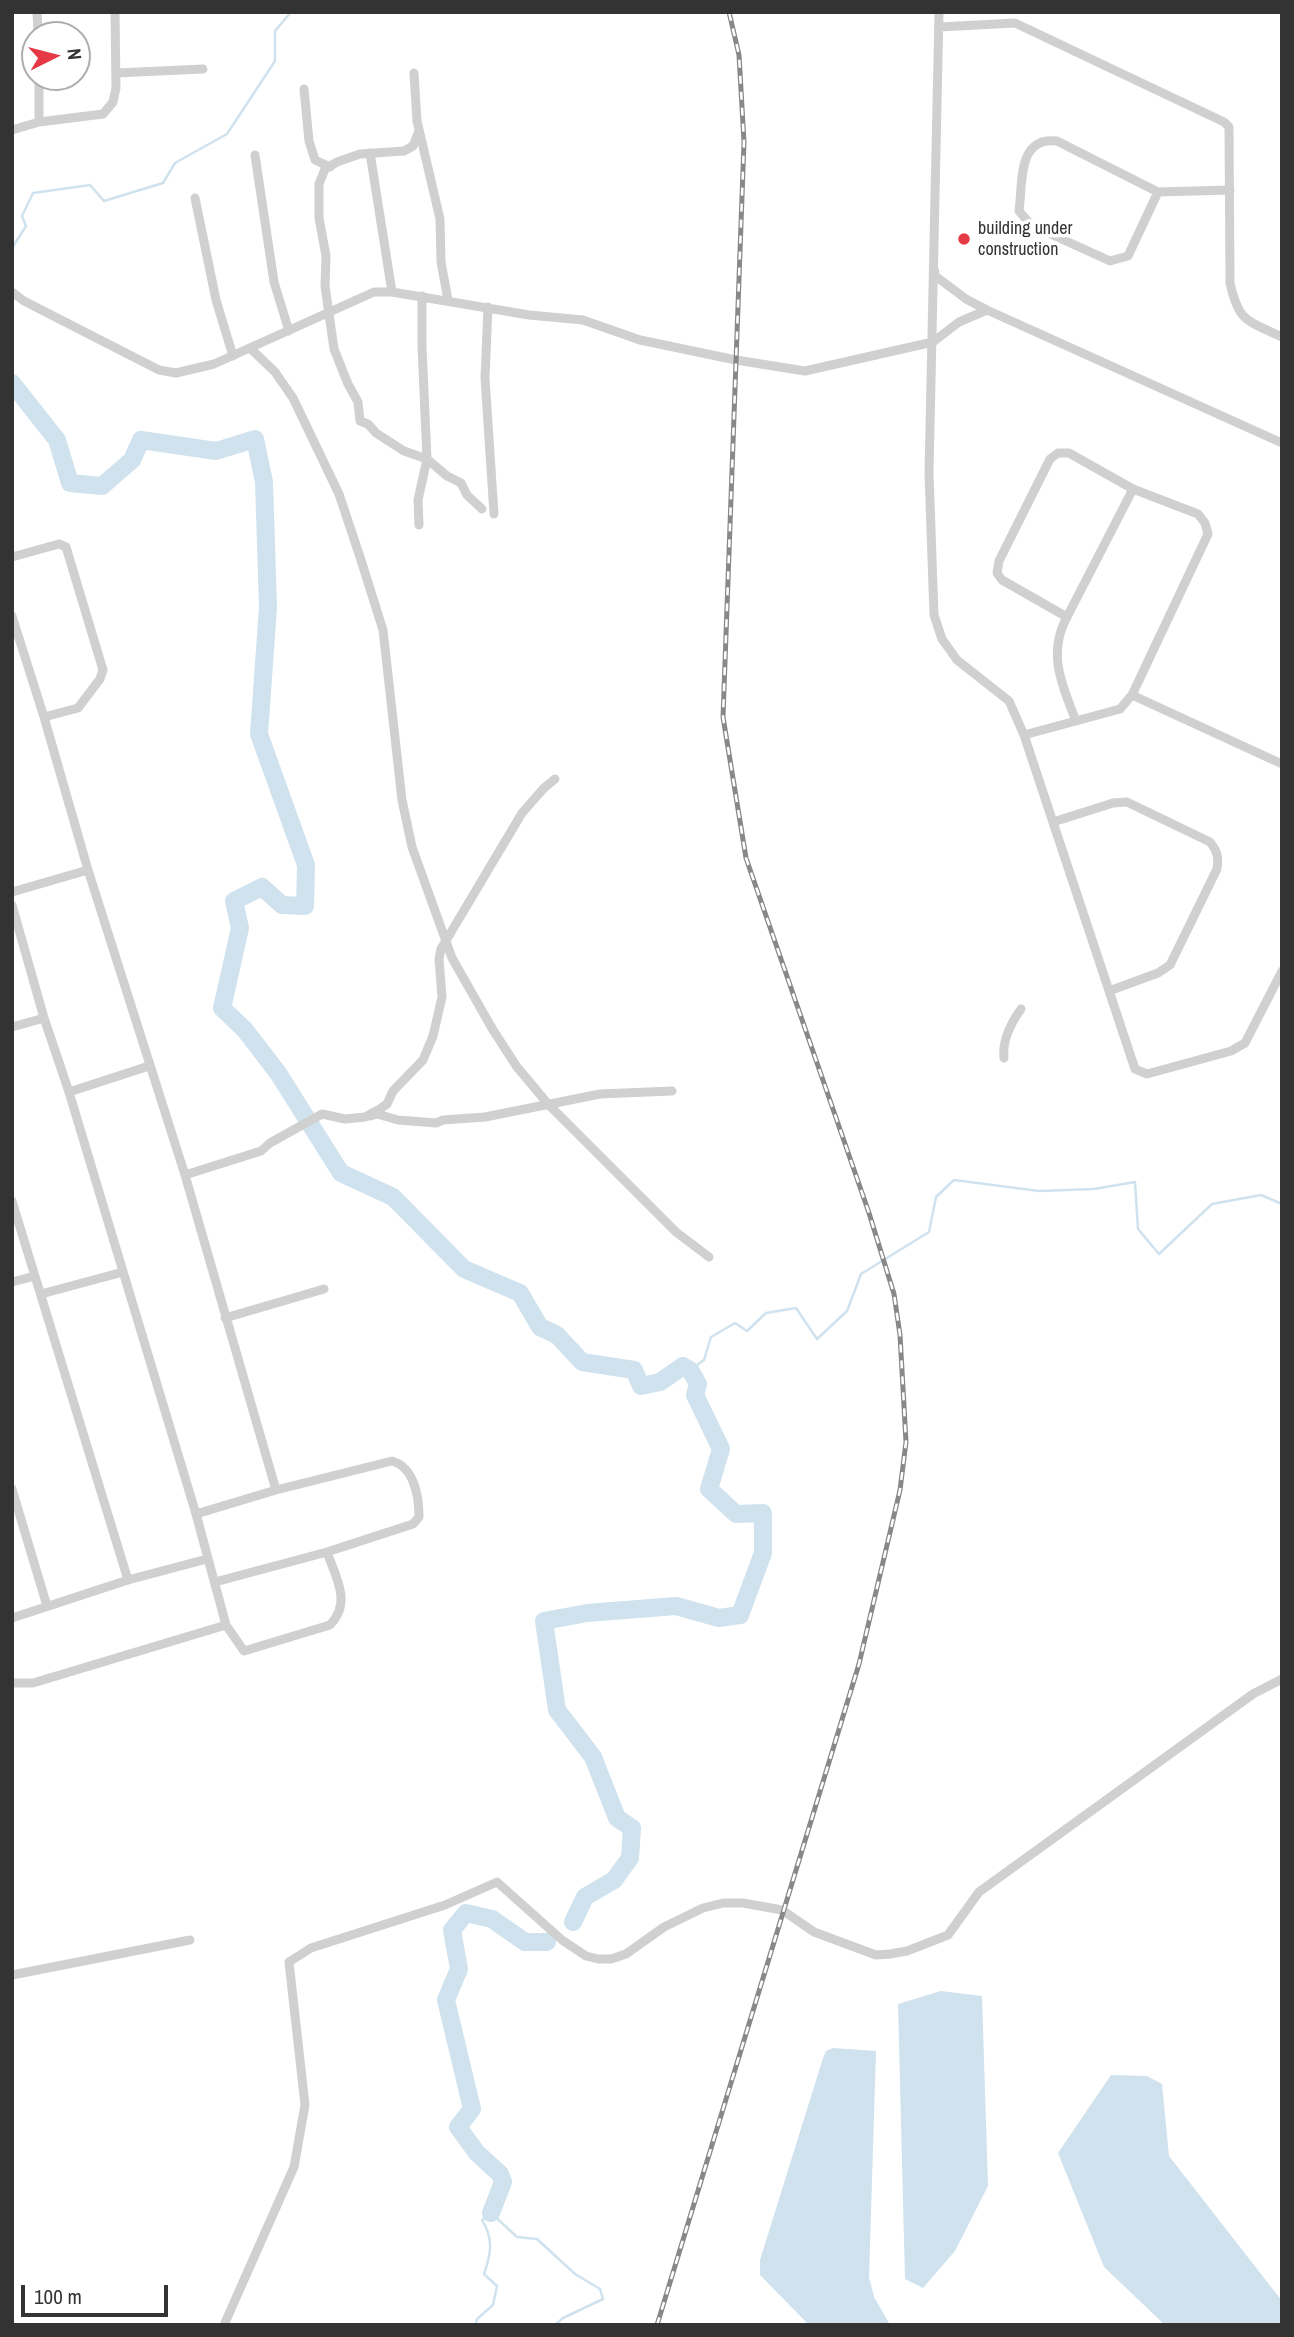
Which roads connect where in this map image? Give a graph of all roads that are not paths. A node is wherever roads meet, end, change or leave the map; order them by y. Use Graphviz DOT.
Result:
graph roads {
  1 [pos="115,12"];
  2 [pos="939,12"];
  3 [pos="939,27"];
  4 [pos="203,69"];
  5 [pos="116,73"];
  6 [pos="414,73"];
  7 [pos="304,89"];
  8 [pos="39,91"];
  9 [pos="38,122"];
  10 [pos="12,130"];
  11 [pos="419,131"];
  12 [pos="413,146"];
  13 [pos="424,151"];
  14 [pos="370,153"];
  15 [pos="256,155"];
  16 [pos="315,160"];
  17 [pos="330,167"];
  18 [pos="319,184"];
  19 [pos="1230,190"];
  20 [pos="1158,192"];
  21 [pos="195,198"];
  22 [pos="934,275"];
  23 [pos="12,292"];
  24 [pos="392,292"];
  25 [pos="422,296"];
  26 [pos="448,300"];
  27 [pos="488,307"];
  28 [pos="987,310"];
  29 [pos="330,311"];
  30 [pos="289,331"];
  31 [pos="1282,337"];
  32 [pos="933,342"];
  33 [pos="251,349"];
  34 [pos="233,356"];
  35 [pos="1282,443"];
  36 [pos="427,459"];
  37 [pos="1133,489"];
  38 [pos="482,509"];
  39 [pos="494,514"];
  40 [pos="419,524"];
  41 [pos="12,557"];
  42 [pos="12,616"];
  43 [pos="1067,617"];
  44 [pos="1132,695"];
  45 [pos="44,717"];
  46 [pos="1076,722"];
  47 [pos="1024,735"];
  48 [pos="1282,764"];
  49 [pos="555,779"];
  50 [pos="1053,822"];
  51 [pos="88,870"];
  52 [pos="12,892"];
  53 [pos="12,905"];
  54 [pos="446,943"];
  55 [pos="1280,977"];
  56 [pos="1109,991"];
  57 [pos="1021,1009"];
  58 [pos="44,1018"];
  59 [pos="12,1027"];
  60 [pos="1004,1058"];
  61 [pos="149,1066"];
  62 [pos="672,1091"];
  63 [pos="69,1092"];
  64 [pos="548,1104"];
  65 [pos="365,1117"];
  66 [pos="185,1175"];
  67 [pos="12,1201"];
  68 [pos="709,1257"];
  69 [pos="122,1272"];
  70 [pos="35,1276"];
  71 [pos="12,1282"];
  72 [pos="324,1289"];
  73 [pos="41,1294"];
  74 [pos="225,1318"];
  75 [pos="12,1489"];
  76 [pos="276,1490"];
  77 [pos="196,1514"];
  78 [pos="327,1552"];
  79 [pos="206,1559"];
  80 [pos="128,1580"];
  81 [pos="215,1582"];
  82 [pos="47,1606"];
  83 [pos="12,1618"];
  84 [pos="226,1625"];
  85 [pos="1282,1679"];
  86 [pos="12,1683"];
  87 [pos="190,1940"];
  88 [pos="12,1975"];
  89 [pos="224,2325"];
  1 -- 5 [label="street"];
  2 -- 3 [label="street"];
  3 -- 19 [label="street"];
  3 -- 22 [label="street"];
  4 -- 5 [label="street"];
  5 -- 9 [label="street"];
  6 -- 11 [label="street"];
  7 -- 16 [label="street"];
  8 -- 9 [label="street"];
  9 -- 10 [label="street"];
  11 -- 12 [label="street"];
  11 -- 13 [label="street"];
  12 -- 13 [label="street"];
  12 -- 14 [label="street"];
  13 -- 26 [label="street"];
  14 -- 17 [label="street"];
  14 -- 24 [label="street"];
  15 -- 30 [label="street"];
  16 -- 17 [label="street"];
  16 -- 18 [label="street"];
  17 -- 18 [label="street"];
  18 -- 29 [label="street"];
  19 -- 20 [label="street"];
  19 -- 31 [label="street"];
  20 -- 20 [label="street"];
  21 -- 34 [label="street"];
  22 -- 28 [label="street"];
  22 -- 32 [label="street"];
  23 -- 34 [label="street"];
  24 -- 25 [label="street"];
  24 -- 29 [label="street"];
  25 -- 26 [label="street"];
  25 -- 36 [label="street"];
  26 -- 27 [label="street"];
  27 -- 32 [label="street"];
  27 -- 39 [label="street"];
  28 -- 32 [label="street"];
  28 -- 35 [label="street"];
  29 -- 30 [label="street"];
  29 -- 36 [label="street"];
  30 -- 33 [label="street"];
  32 -- 47 [label="street"];
  33 -- 34 [label="street"];
  33 -- 54 [label="street"];
  36 -- 38 [label="street"];
  36 -- 40 [label="street"];
  37 -- 43 [label="street"];
  37 -- 43 [label="street"];
  37 -- 44 [label="street"];
  41 -- 45 [label="street"];
  42 -- 45 [label="street"];
  43 -- 46 [label="street"];
  44 -- 46 [label="street"];
  44 -- 48 [label="street"];
  45 -- 51 [label="street"];
  46 -- 47 [label="street"];
  47 -- 50 [label="street"];
  49 -- 54 [label="street"];
  50 -- 56 [label="street"];
  50 -- 56 [label="street"];
  51 -- 52 [label="street"];
  51 -- 61 [label="street"];
  53 -- 58 [label="street"];
  54 -- 64 [label="street"];
  54 -- 65 [label="street"];
  55 -- 56 [label="street"];
  57 -- 60 [label="street"];
  58 -- 59 [label="street"];
  58 -- 63 [label="street"];
  61 -- 63 [label="street"];
  61 -- 66 [label="street"];
  62 -- 64 [label="street"];
  63 -- 69 [label="street"];
  64 -- 65 [label="street"];
  64 -- 68 [label="street"];
  65 -- 66 [label="street"];
  66 -- 74 [label="street"];
  67 -- 70 [label="street"];
  69 -- 73 [label="street"];
  69 -- 77 [label="street"];
  70 -- 71 [label="street"];
  70 -- 73 [label="street"];
  72 -- 74 [label="street"];
  73 -- 80 [label="street"];
  74 -- 76 [label="street"];
  75 -- 82 [label="street"];
  76 -- 77 [label="street"];
  76 -- 78 [label="street"];
  77 -- 79 [label="street"];
  78 -- 81 [label="street"];
  78 -- 84 [label="street"];
  79 -- 80 [label="street"];
  79 -- 81 [label="street"];
  80 -- 82 [label="street"];
  81 -- 84 [label="street"];
  82 -- 83 [label="street"];
  84 -- 86 [label="street"];
  85 -- 89 [label="street"];
  87 -- 88 [label="street"];
}
